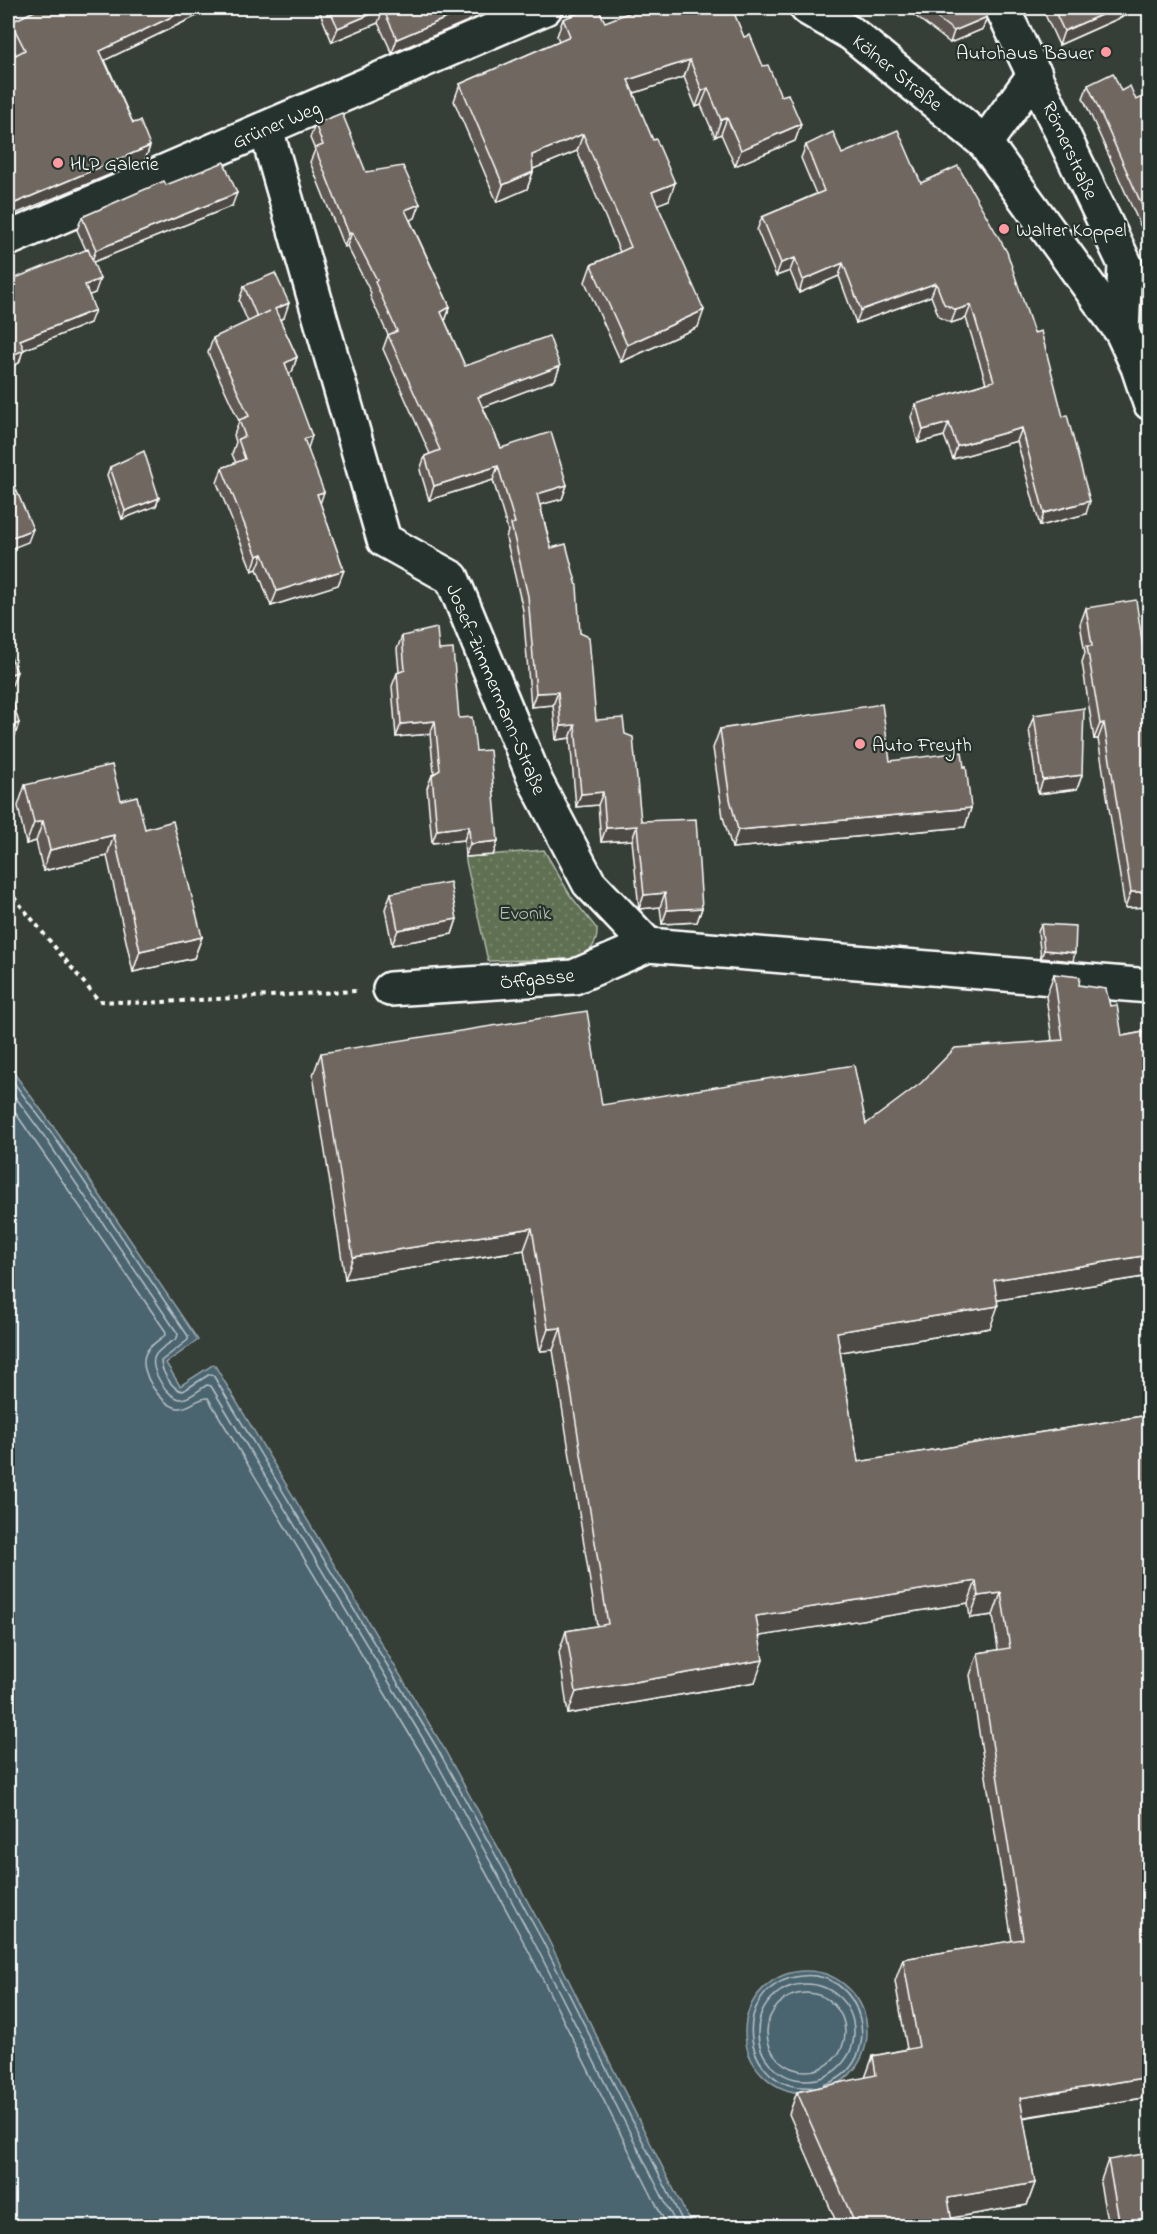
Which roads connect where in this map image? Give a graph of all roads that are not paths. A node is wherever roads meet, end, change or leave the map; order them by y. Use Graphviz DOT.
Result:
graph roads {
  1 [pos="545,8"];
  2 [pos="807,8"];
  3 [pos="1002,8"];
  4 [pos="1035,74"];
  5 [pos="266,129"];
  6 [pos="984,143"];
  7 [pos="8,239"];
  8 [pos="1122,332"];
  9 [pos="1149,403"];
  10 [pos="648,945"];
  11 [pos="1149,986"];
  12 [pos="390,989"];
  1 -- 5 [label="street, Grüner Weg"];
  2 -- 6 [label="street, Kölner Straße"];
  3 -- 4 [label="street, Römerstraße"];
  4 -- 6 [label="street"];
  4 -- 8 [label="street, Römerstraße"];
  5 -- 7 [label="street, Grüner Weg"];
  5 -- 10 [label="street, Josef-Zimmermann-Straße"];
  6 -- 8 [label="street, Kölner Straße"];
  8 -- 9 [label="street, Kölner Straße"];
  10 -- 11 [label="street, Öffgasse"];
  10 -- 12 [label="street, Öffgasse"];
}
